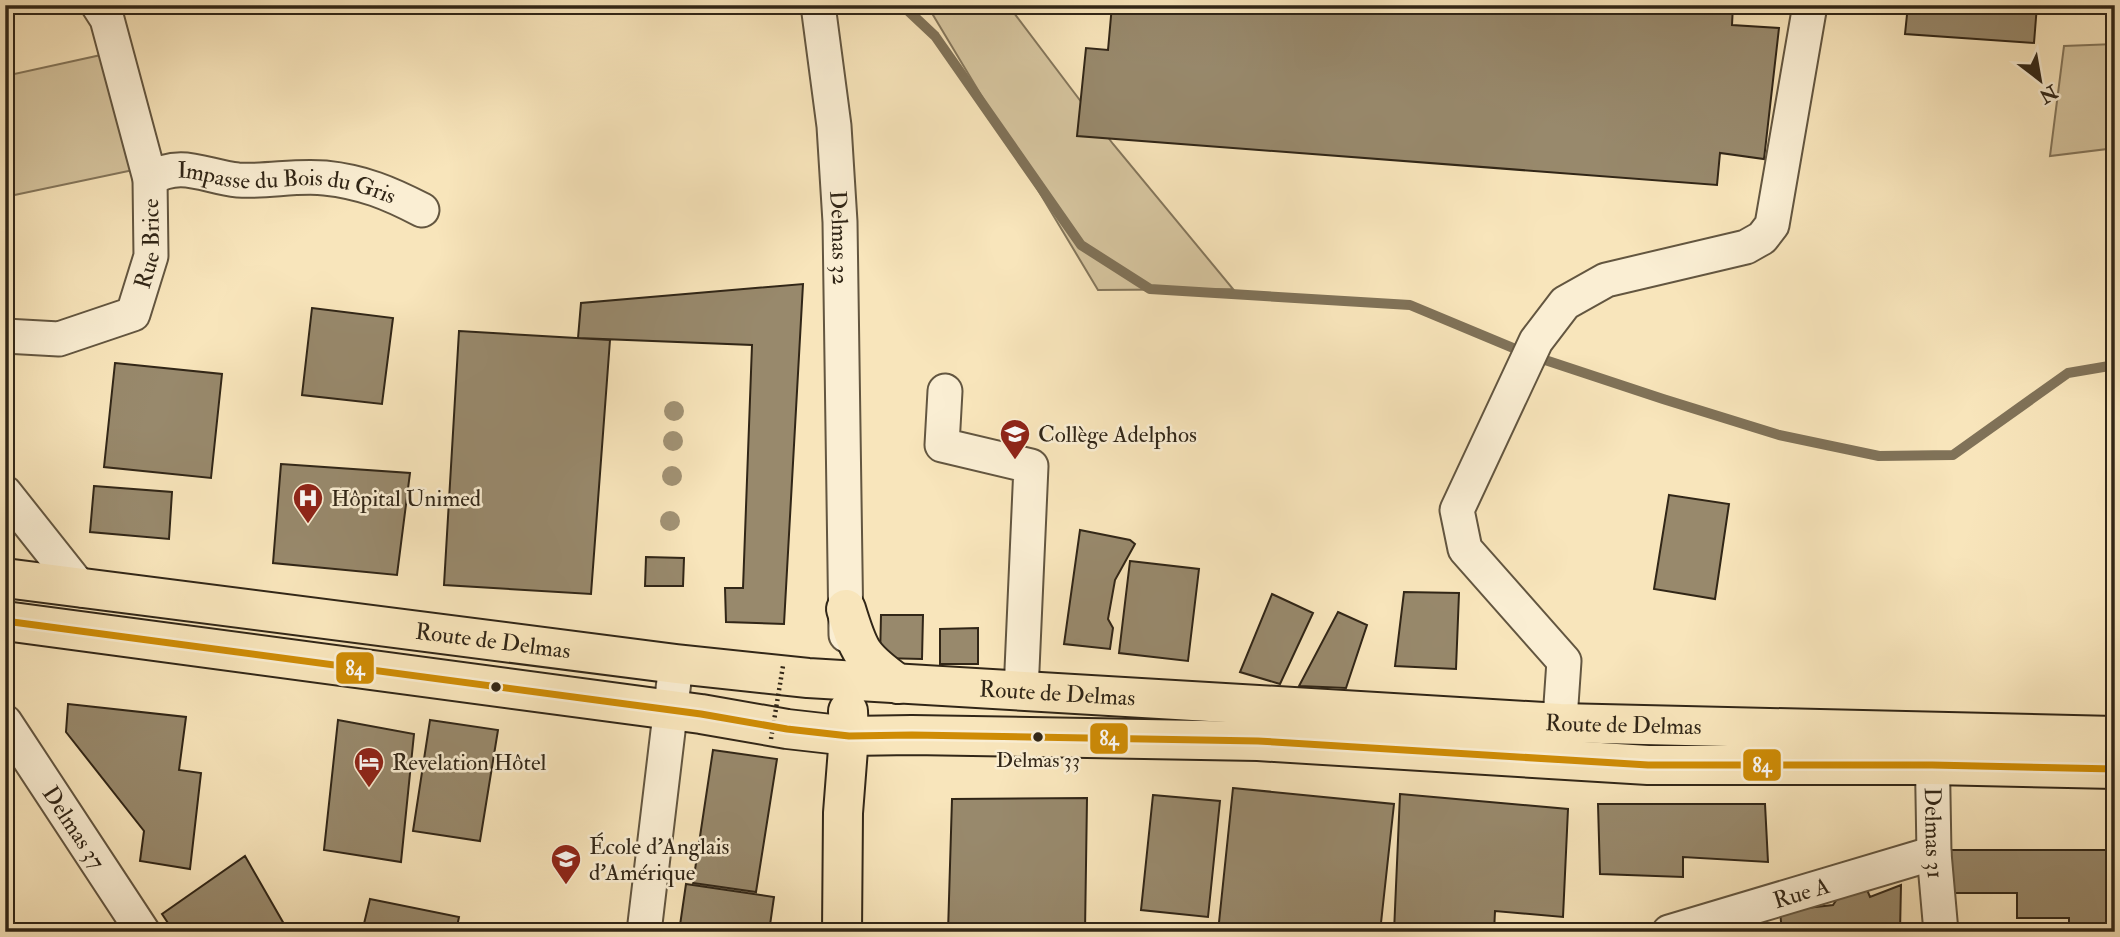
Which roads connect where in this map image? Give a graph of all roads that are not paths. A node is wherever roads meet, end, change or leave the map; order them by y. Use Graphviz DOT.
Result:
graph roads {
  1 [pos="98,5"];
  2 [pos="818,5"];
  3 [pos="1810,5"];
  4 [pos="150,178"];
  5 [pos="422,210"];
  6 [pos="5,336"];
  7 [pos="945,391"];
  8 [pos="5,493"];
  9 [pos="5,578"];
  10 [pos="82,590"];
  11 [pos="846,609"];
  12 [pos="5,621"];
  13 [pos="676,664"];
  14 [pos="796,672"];
  15 [pos="847,681"];
  16 [pos="898,684"];
  17 [pos="1021,692"];
  18 [pos="671,711"];
  19 [pos="5,722"];
  20 [pos="779,734"];
  21 [pos="849,736"];
  22 [pos="2115,736"];
  23 [pos="1558,741"];
  24 [pos="1932,749"];
  25 [pos="2115,769"];
  26 [pos="843,813"];
  27 [pos="1934,853"];
  28 [pos="143,932"];
  29 [pos="644,932"];
  30 [pos="842,932"];
  31 [pos="1669,932"];
  32 [pos="1941,932"];
  1 -- 4 [label="street, Rue Brice"];
  2 -- 11 [label="street, Delmas 32"];
  3 -- 23 [label="street"];
  4 -- 5 [label="street, Impasse du Bois du Gris"];
  4 -- 6 [label="street, Rue Brice"];
  7 -- 17 [label="street"];
  8 -- 10 [label="street"];
  9 -- 10 [label="main road, Route de Delmas"];
  10 -- 13 [label="main road, Route de Delmas"];
  11 -- 14 [label="main road"];
  11 -- 15 [label="street, Delmas 32"];
  11 -- 16 [label="main road"];
  12 -- 18 [label="main road, Route de Delmas"];
  13 -- 14 [label="main road, Route de Delmas"];
  13 -- 18 [label="street"];
  14 -- 15 [label="main road, Route de Delmas"];
  15 -- 16 [label="main road, Route de Delmas"];
  15 -- 21 [label="main road"];
  16 -- 17 [label="main road, Route de Delmas"];
  17 -- 23 [label="main road, Route de Delmas"];
  18 -- 20 [label="main road, Route de Delmas"];
  18 -- 29 [label="street"];
  19 -- 28 [label="street, Delmas 37"];
  20 -- 21 [label="main road, Route de Delmas"];
  20 -- 26 [label="main road"];
  21 -- 23 [label="main road, Route de Delmas"];
  21 -- 26 [label="main road"];
  22 -- 24 [label="main road, Route de Delmas"];
  23 -- 24 [label="main road, Route de Delmas"];
  24 -- 25 [label="main road, Route de Delmas"];
  24 -- 27 [label="street, Delmas 31"];
  26 -- 30 [label="main road"];
  27 -- 31 [label="street, Rue A"];
  27 -- 32 [label="street, Delmas 31"];
}
